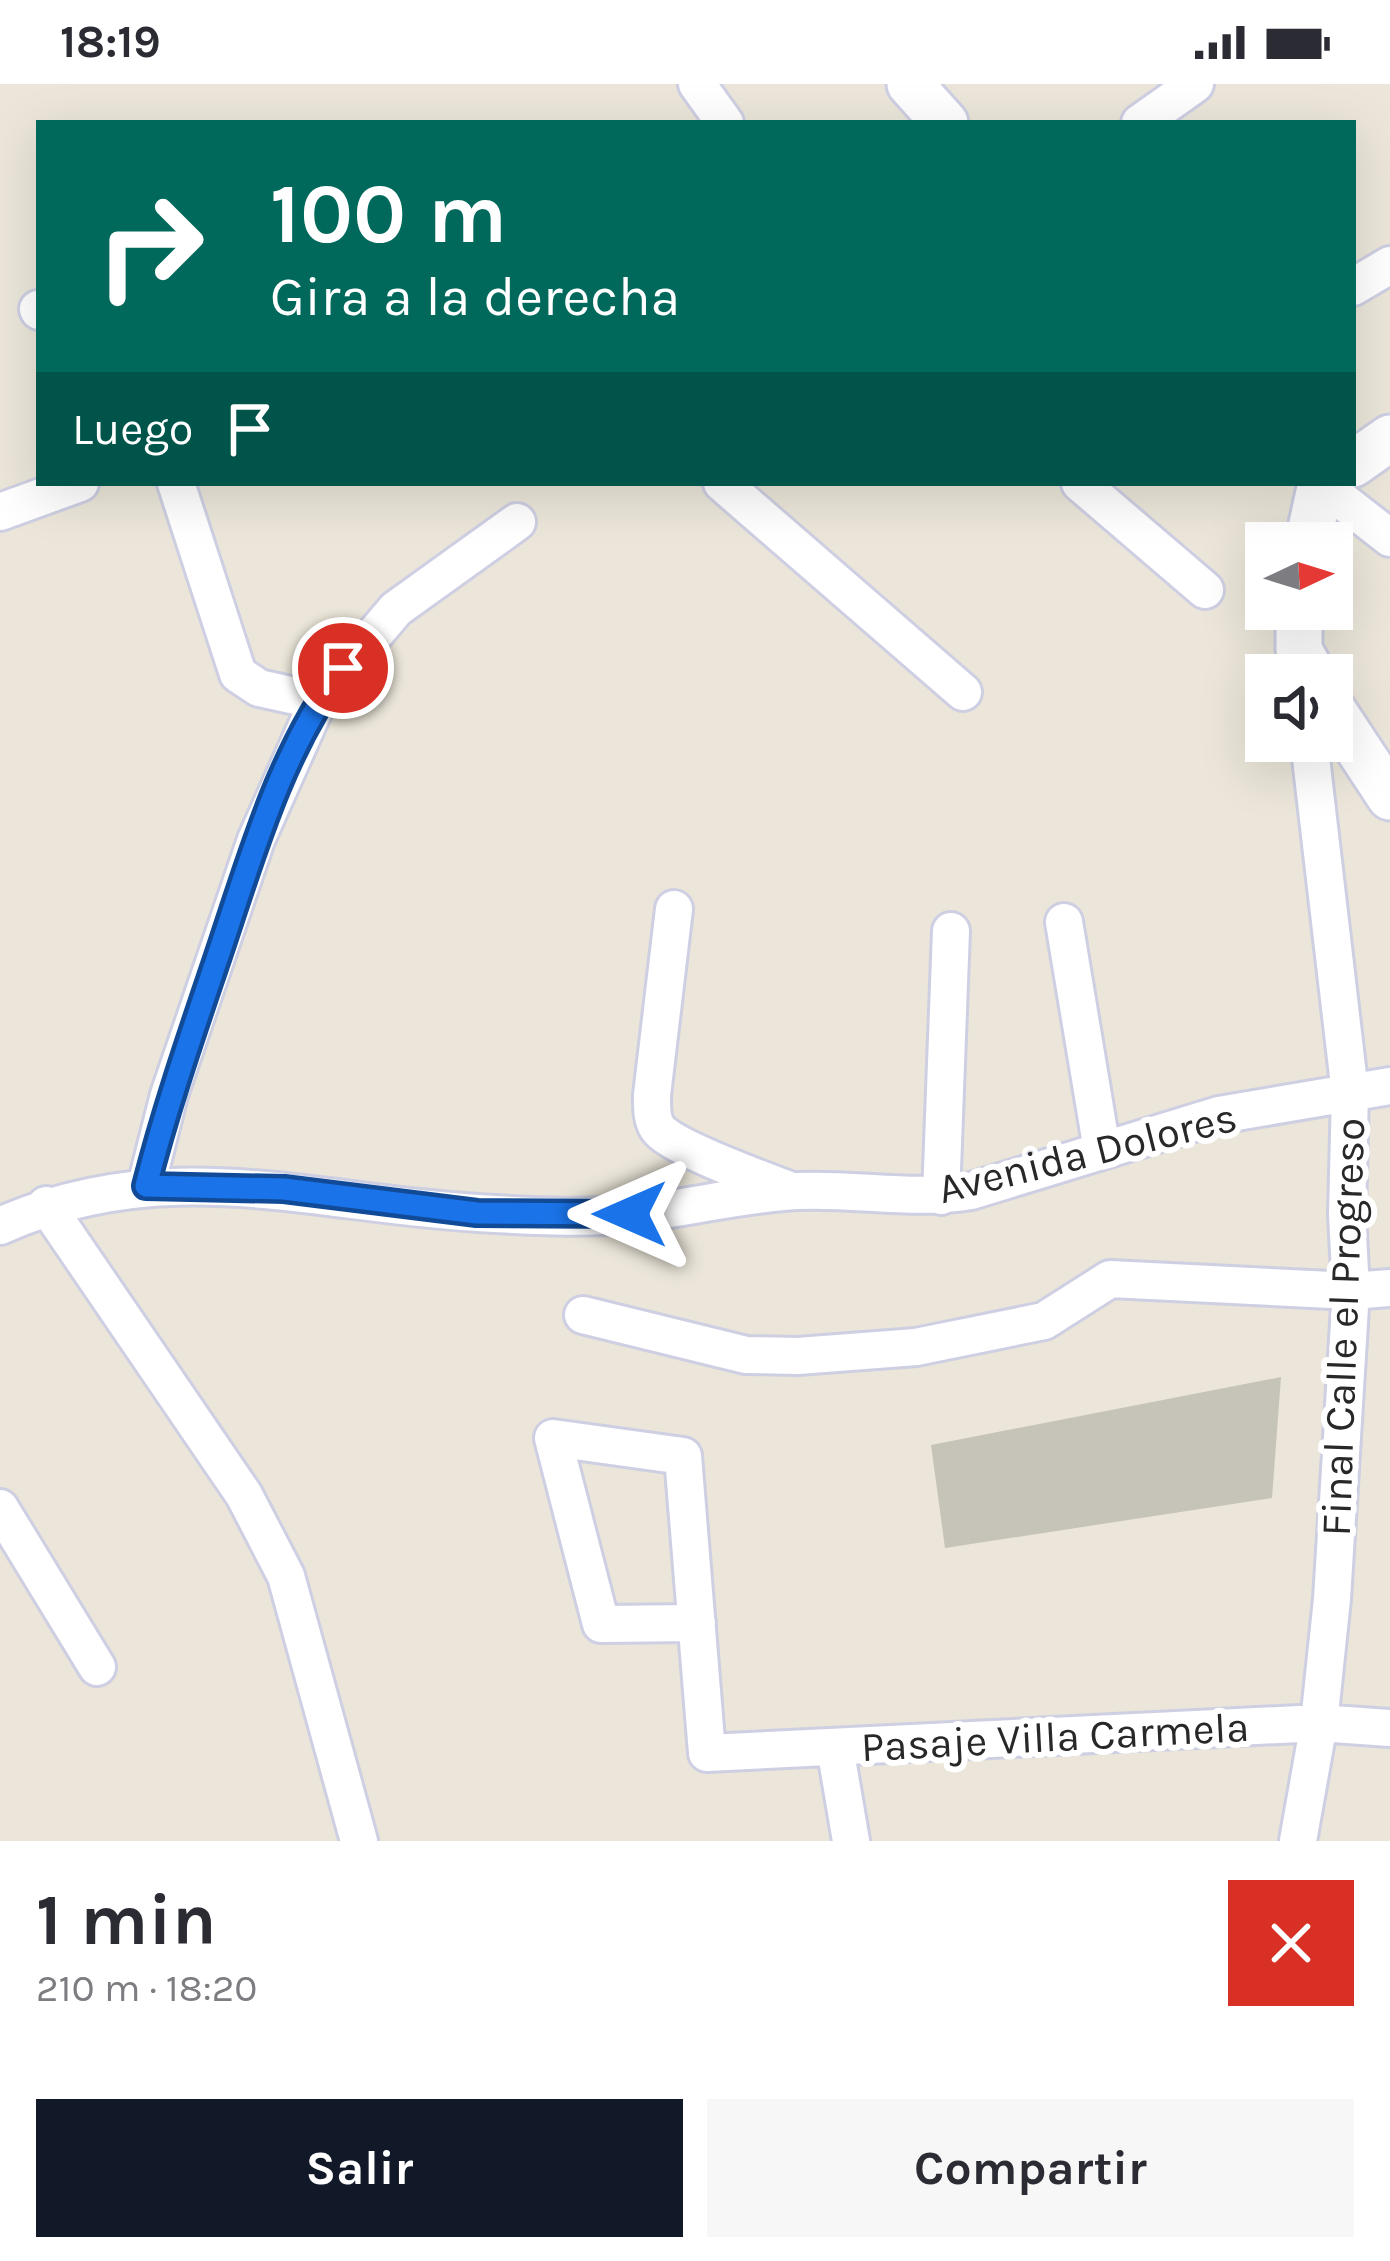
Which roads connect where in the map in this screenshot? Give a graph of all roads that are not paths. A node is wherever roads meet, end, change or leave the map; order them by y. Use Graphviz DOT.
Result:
graph roads {
  1 [pos="697,84"];
  2 [pos="910,84"];
  3 [pos="1195,84"];
  4 [pos="722,120"];
  5 [pos="942,120"];
  6 [pos="1145,120"];
  7 [pos="1390,265"];
  8 [pos="1356,285"];
  9 [pos="1390,438"];
  10 [pos="1356,461"];
  11 [pos="72,486"];
  12 [pos="177,486"];
  13 [pos="725,486"];
  14 [pos="1084,486"];
  15 [pos="1328,486"];
  16 [pos="1337,486"];
  17 [pos="0,512"];
  18 [pos="517,522"];
  19 [pos="1315,522"];
  20 [pos="1390,538"];
  21 [pos="1205,590"];
  22 [pos="962,692"];
  23 [pos="318,701"];
  24 [pos="1353,741"];
  25 [pos="1311,762"];
  26 [pos="1390,797"];
  27 [pos="674,908"];
  28 [pos="1064,922"];
  29 [pos="951,932"];
  30 [pos="1390,1086"];
  31 [pos="1350,1094"];
  32 [pos="1102,1150"];
  33 [pos="146,1186"];
  34 [pos="793,1191"];
  35 [pos="941,1196"];
  36 [pos="46,1205"];
  37 [pos="0,1226"];
  38 [pos="1390,1288"];
  39 [pos="1351,1291"];
  40 [pos="583,1315"];
  41 [pos="0,1508"];
  42 [pos="697,1623"];
  43 [pos="97,1667"];
  44 [pos="1319,1723"];
  45 [pos="1390,1728"];
  46 [pos="836,1747"];
  47 [pos="359,1841"];
  48 [pos="851,1841"];
  49 [pos="1298,1841"];
  1 -- 4 [label="street"];
  2 -- 5 [label="street"];
  3 -- 6 [label="street"];
  7 -- 8 [label="street"];
  9 -- 10 [label="street"];
  11 -- 17 [label="street"];
  12 -- 23 [label="street"];
  13 -- 22 [label="street"];
  14 -- 21 [label="street"];
  15 -- 19 [label="street"];
  16 -- 20 [label="street"];
  18 -- 23 [label="street"];
  23 -- 33 [label="street"];
  24 -- 26 [label="street"];
  25 -- 31 [label="street, Final Calle el Progreso"];
  27 -- 34 [label="street"];
  28 -- 32 [label="street"];
  29 -- 35 [label="street"];
  30 -- 31 [label="street, Avenida Dolores"];
  31 -- 32 [label="street, Avenida Dolores"];
  31 -- 39 [label="street, Final Calle el Progreso"];
  32 -- 35 [label="street, Avenida Dolores"];
  33 -- 34 [label="street, Avenida Dolores"];
  33 -- 36 [label="street, Avenida Dolores"];
  34 -- 35 [label="street, Avenida Dolores"];
  36 -- 37 [label="street, Avenida Dolores"];
  36 -- 47 [label="street"];
  38 -- 39 [label="street"];
  39 -- 40 [label="street"];
  39 -- 44 [label="street, Final Calle el Progreso"];
  41 -- 43 [label="street"];
  42 -- 42 [label="street"];
  42 -- 46 [label="street, Pasaje Villa Carmela"];
  44 -- 45 [label="street, Pasaje Villa Carmela"];
  44 -- 46 [label="street, Pasaje Villa Carmela"];
  44 -- 49 [label="street, Final Calle el Progreso"];
  46 -- 48 [label="street"];
}
